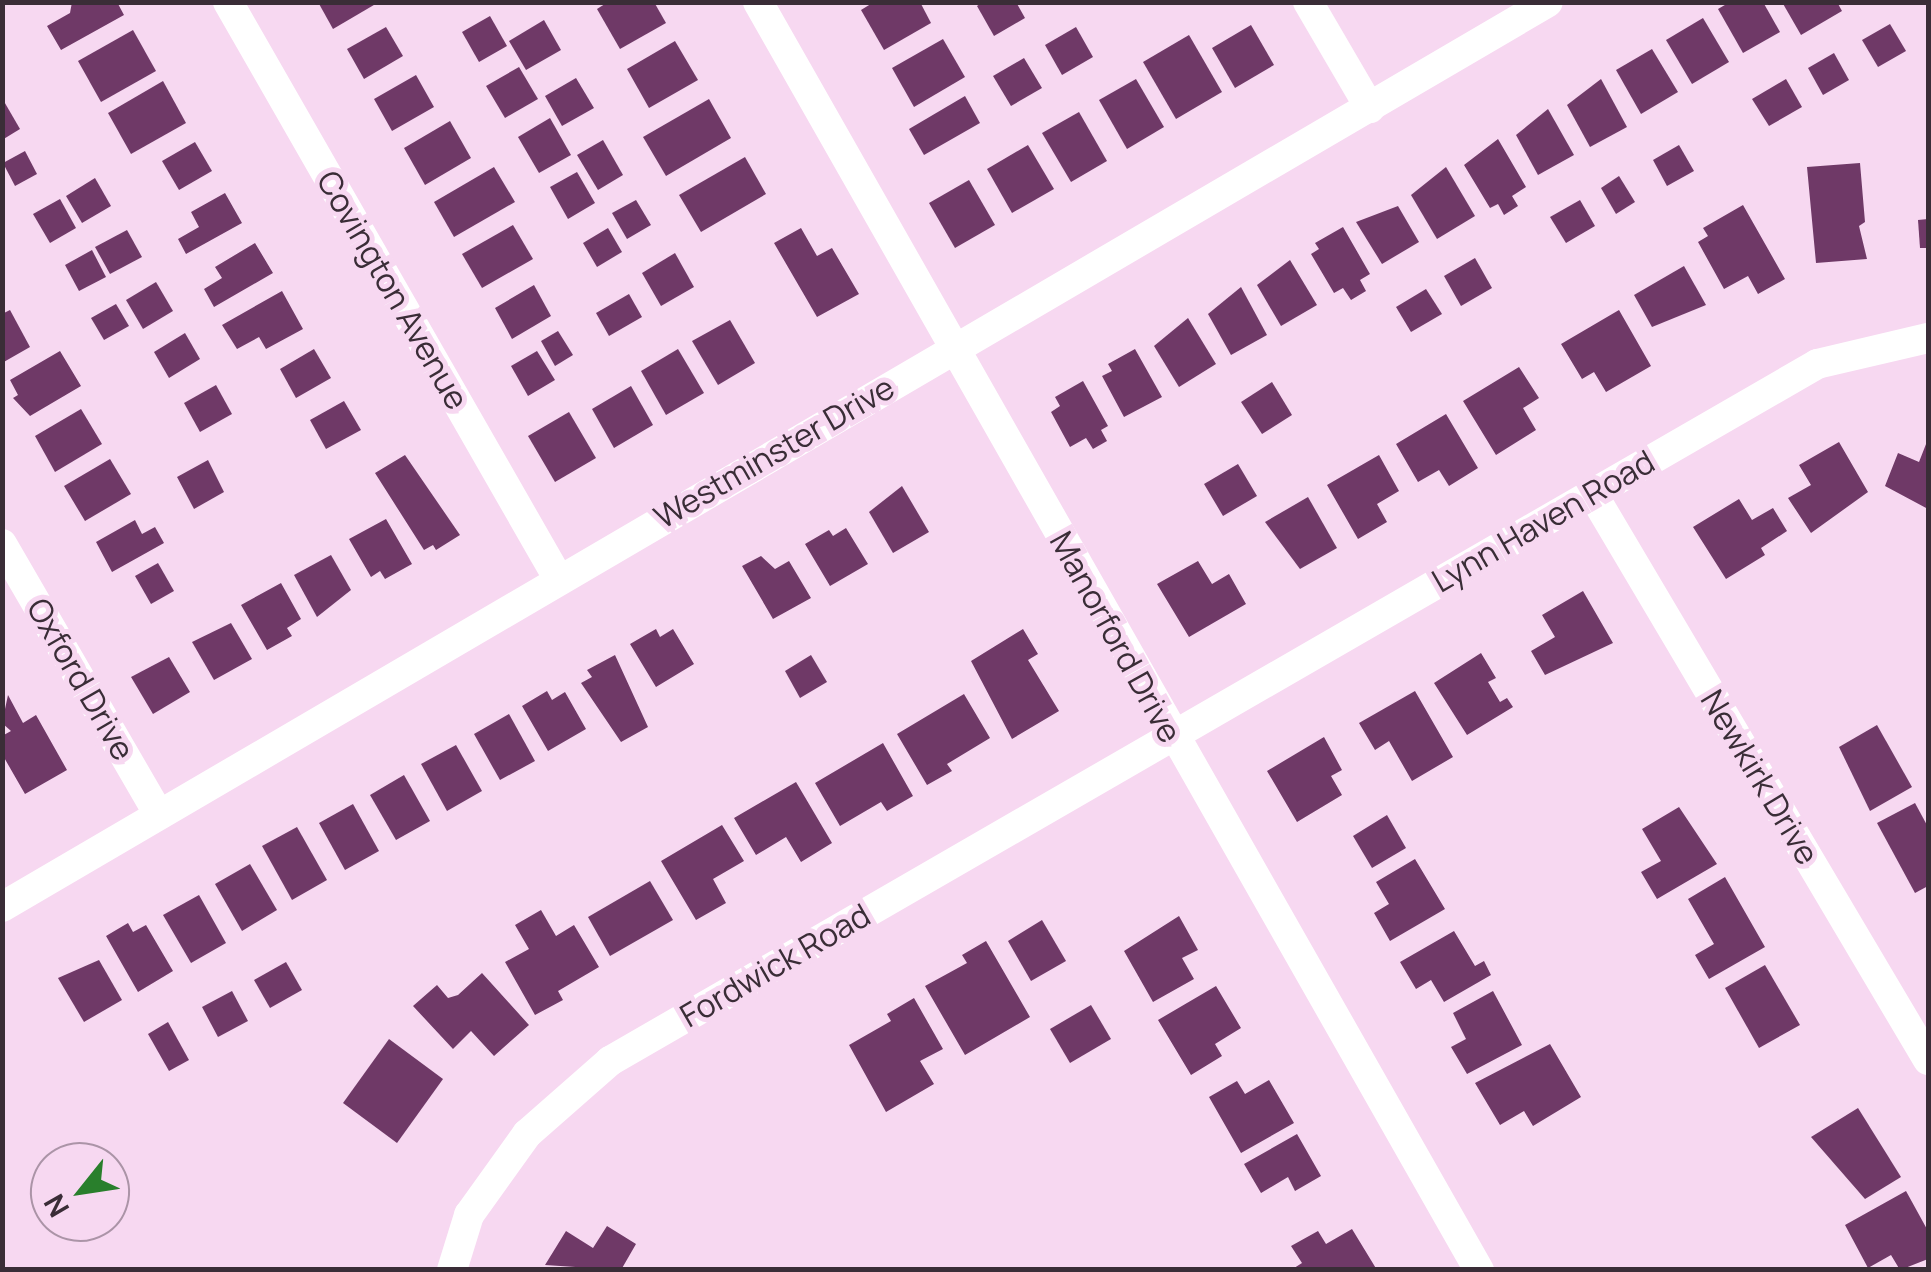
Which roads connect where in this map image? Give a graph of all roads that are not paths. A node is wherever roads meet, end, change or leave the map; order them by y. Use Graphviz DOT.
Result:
graph roads {
  1 [pos="228,2"];
  2 [pos="758,2"];
  3 [pos="1308,2"];
  4 [pos="1548,2"];
  5 [pos="1370,108"];
  6 [pos="1928,338"];
  7 [pos="956,347"];
  8 [pos="1592,493"];
  9 [pos="2,544"];
  10 [pos="558,578"];
  11 [pos="1171,736"];
  12 [pos="159,814"];
  13 [pos="2,908"];
  14 [pos="1928,1060"];
  15 [pos="452,1270"];
  16 [pos="1479,1270"];
  1 -- 10 [label="street, Covington Avenue"];
  2 -- 7 [label="street, Manorford Drive"];
  3 -- 5 [label="street"];
  4 -- 5 [label="street, Westminster Drive"];
  5 -- 7 [label="street, Westminster Drive"];
  6 -- 8 [label="street, Lynn Haven Road"];
  7 -- 10 [label="street, Westminster Drive"];
  7 -- 11 [label="street, Manorford Drive"];
  8 -- 11 [label="street, Lynn Haven Road"];
  8 -- 14 [label="street, Newkirk Drive"];
  9 -- 12 [label="street, Oxford Drive"];
  10 -- 12 [label="street, Westminster Drive"];
  11 -- 15 [label="street, Fordwick Road"];
  11 -- 16 [label="street, Manorford Drive"];
  12 -- 13 [label="street, Westminster Drive"];
}
